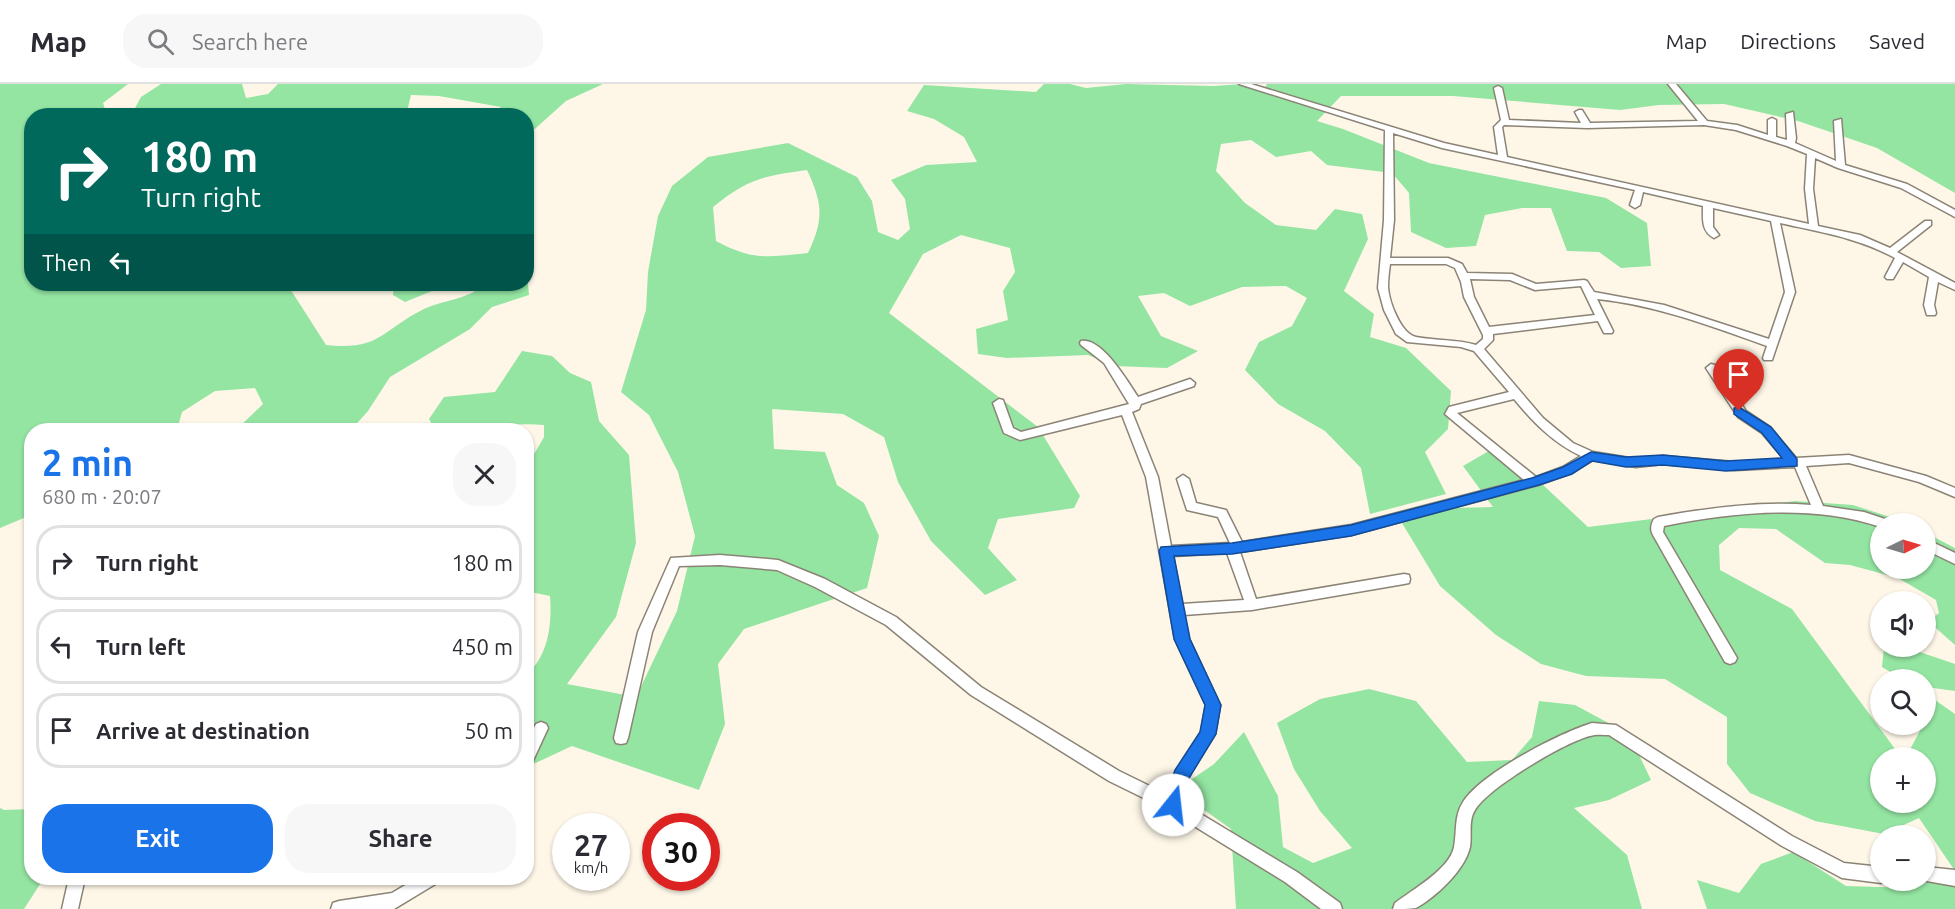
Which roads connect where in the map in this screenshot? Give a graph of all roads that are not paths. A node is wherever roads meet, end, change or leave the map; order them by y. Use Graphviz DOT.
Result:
graph roads {
  1 [pos="1243,84"];
  2 [pos="1672,84"];
  3 [pos="1498,88"];
  4 [pos="1579,112"];
  5 [pos="1790,114"];
  6 [pos="1772,120"];
  7 [pos="1838,120"];
  8 [pos="1505,121"];
  9 [pos="1704,123"];
  10 [pos="1587,126"];
  11 [pos="1389,129"];
  12 [pos="1772,137"];
  13 [pos="1790,144"];
  14 [pos="1811,154"];
  15 [pos="1503,158"];
  16 [pos="1840,166"];
  17 [pos="1640,189"];
  18 [pos="1708,204"];
  19 [pos="1635,205"];
  20 [pos="1955,214"];
  21 [pos="1775,219"];
  22 [pos="1928,223"];
  23 [pos="1814,227"];
  24 [pos="1714,235"];
  25 [pos="1896,254"];
  26 [pos="1386,261"];
  27 [pos="1934,275"];
  28 [pos="1463,276"];
  29 [pos="1890,278"];
  30 [pos="1955,287"];
  31 [pos="1592,295"];
  32 [pos="1931,313"];
  33 [pos="1602,317"];
  34 [pos="1487,331"];
  35 [pos="1608,331"];
  36 [pos="1085,343"];
  37 [pos="1773,344"];
  38 [pos="1478,349"];
  39 [pos="1768,358"];
  40 [pos="1711,368"];
  41 [pos="1190,383"];
  42 [pos="1517,394"];
  43 [pos="999,403"];
  44 [pos="1131,406"];
  45 [pos="1591,456"];
  46 [pos="1796,462"];
  47 [pos="1183,479"];
  48 [pos="1534,482"];
  49 [pos="1955,493"];
  50 [pos="1819,510"];
  51 [pos="1870,518"];
  52 [pos="1235,548"];
  53 [pos="1936,549"];
  54 [pos="1166,551"];
  55 [pos="1955,559"];
  56 [pos="1404,579"];
  57 [pos="1252,604"];
  58 [pos="1176,610"];
  59 [pos="1730,658"];
  60 [pos="541,728"];
  61 [pos="621,738"];
  62 [pos="534,743"];
  63 [pos="1173,805"];
  64 [pos="1870,874"];
  65 [pos="1936,876"];
  66 [pos="1955,879"];
  67 [pos="75,885"];
  68 [pos="420,885"];
  69 [pos="70,909"];
  70 [pos="339,909"];
  71 [pos="1334,909"];
  72 [pos="1401,909"];
  1 -- 11 [label="street"];
  2 -- 9 [label="street"];
  3 -- 8 [label="street"];
  4 -- 10 [label="street"];
  5 -- 13 [label="street"];
  6 -- 12 [label="street"];
  7 -- 16 [label="street"];
  8 -- 10 [label="street"];
  8 -- 15 [label="street"];
  9 -- 10 [label="street"];
  9 -- 12 [label="street"];
  11 -- 15 [label="street"];
  11 -- 26 [label="street"];
  12 -- 13 [label="street"];
  13 -- 14 [label="street"];
  14 -- 16 [label="street"];
  14 -- 23 [label="street"];
  15 -- 17 [label="street"];
  16 -- 20 [label="street"];
  17 -- 18 [label="street"];
  17 -- 19 [label="street"];
  18 -- 21 [label="street"];
  18 -- 24 [label="street"];
  21 -- 23 [label="street"];
  21 -- 37 [label="street"];
  22 -- 25 [label="street"];
  23 -- 25 [label="street"];
  25 -- 27 [label="street"];
  25 -- 29 [label="street"];
  26 -- 28 [label="street"];
  26 -- 38 [label="street"];
  27 -- 30 [label="street"];
  27 -- 32 [label="street"];
  28 -- 31 [label="street"];
  28 -- 34 [label="street"];
  31 -- 33 [label="street"];
  31 -- 37 [label="street"];
  33 -- 34 [label="street"];
  33 -- 35 [label="street"];
  34 -- 38 [label="street"];
  36 -- 44 [label="street"];
  37 -- 39 [label="street"];
  38 -- 42 [label="street"];
  40 -- 46 [label="street"];
  41 -- 44 [label="street"];
  42 -- 45 [label="street"];
  42 -- 48 [label="street"];
  43 -- 44 [label="street"];
  44 -- 54 [label="street"];
  45 -- 46 [label="street"];
  45 -- 48 [label="street"];
  46 -- 49 [label="street"];
  46 -- 50 [label="street"];
  47 -- 52 [label="street"];
  48 -- 52 [label="street"];
  50 -- 51 [label="street"];
  50 -- 59 [label="street"];
  52 -- 54 [label="street"];
  52 -- 57 [label="street"];
  53 -- 55 [label="street"];
  54 -- 58 [label="street"];
  56 -- 57 [label="street"];
  57 -- 58 [label="street"];
  58 -- 63 [label="street"];
  60 -- 62 [label="street"];
  61 -- 63 [label="street"];
  63 -- 71 [label="street"];
  64 -- 72 [label="street"];
  65 -- 66 [label="street"];
  67 -- 69 [label="street"];
  68 -- 70 [label="street"];
}
